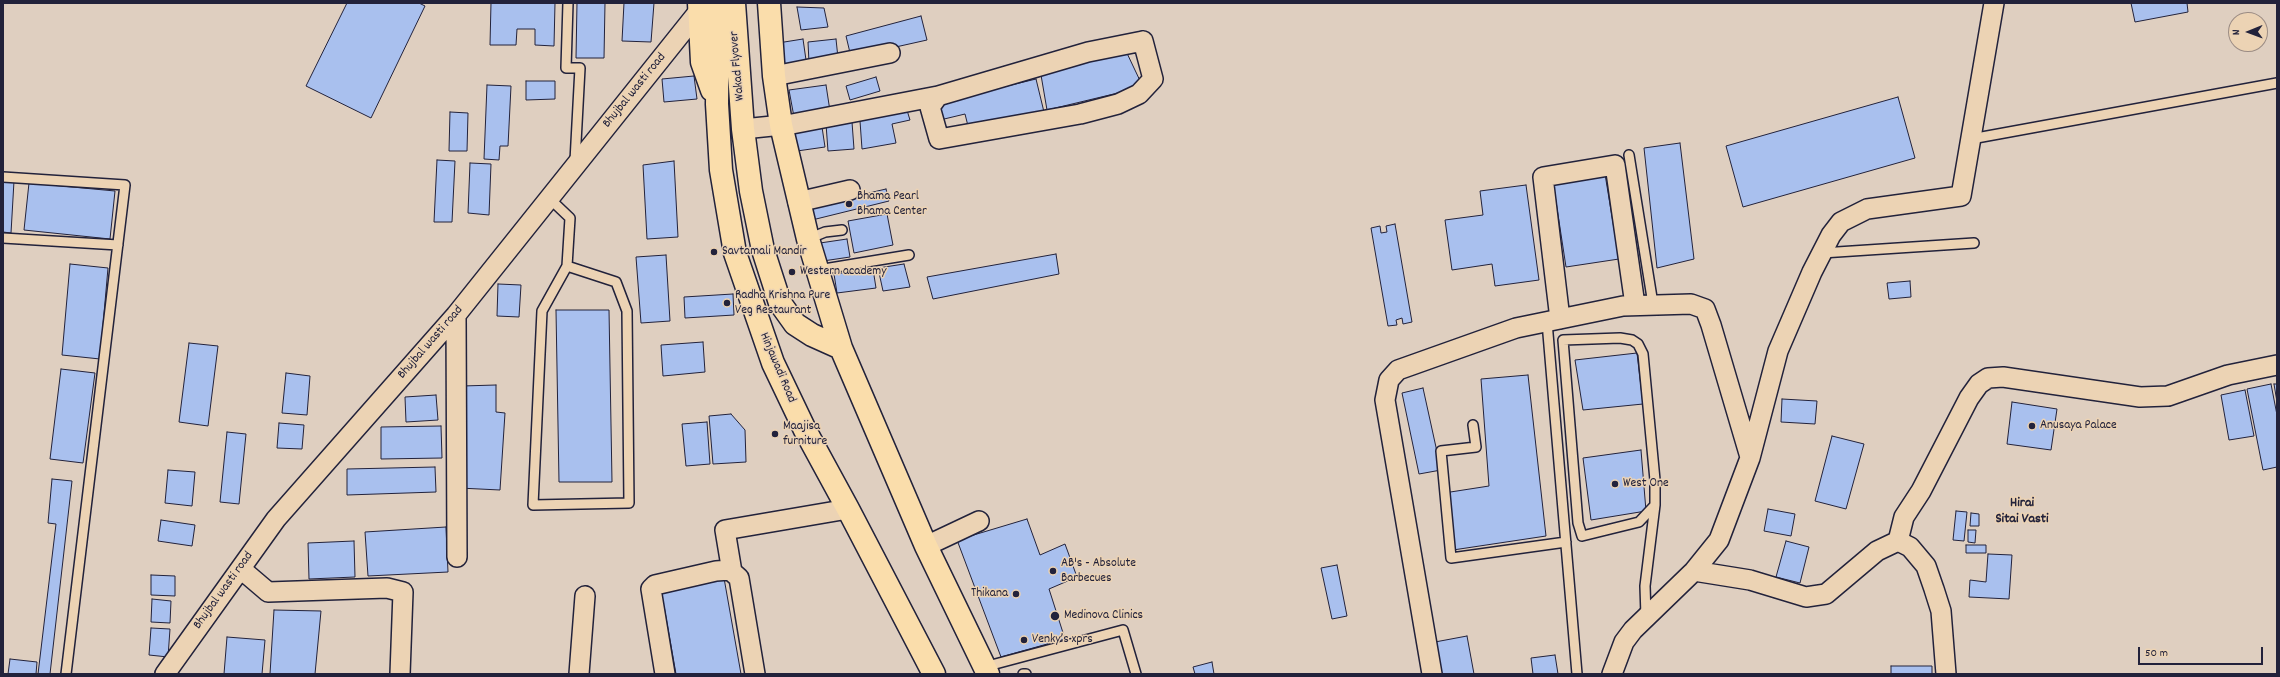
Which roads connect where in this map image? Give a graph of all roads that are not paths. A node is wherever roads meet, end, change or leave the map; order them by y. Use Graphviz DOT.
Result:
graph roads {
  1 [pos="568,3"];
  2 [pos="769,3"];
  3 [pos="1994,3"];
  4 [pos="717,11"];
  5 [pos="890,53"];
  6 [pos="774,76"];
  7 [pos="2277,83"];
  8 [pos="938,96"];
  9 [pos="717,104"];
  10 [pos="781,125"];
  11 [pos="743,129"];
  12 [pos="1971,139"];
  13 [pos="1629,155"];
  14 [pos="574,166"];
  15 [pos="3,177"];
  16 [pos="850,190"];
  17 [pos="549,198"];
  18 [pos="798,202"];
  19 [pos="842,230"];
  20 [pos="3,238"];
  21 [pos="808,239"];
  22 [pos="1974,243"];
  23 [pos="118,245"];
  24 [pos="1822,253"];
  25 [pos="909,255"];
  26 [pos="567,266"];
  27 [pos="818,270"];
  28 [pos="1644,305"];
  29 [pos="456,315"];
  30 [pos="1554,320"];
  31 [pos="841,348"];
  32 [pos="2277,365"];
  33 [pos="1474,425"];
  34 [pos="1750,458"];
  35 [pos="1655,505"];
  36 [pos="848,508"];
  37 [pos="979,521"];
  38 [pos="1566,542"];
  39 [pos="1904,544"];
  40 [pos="926,546"];
  41 [pos="458,557"];
  42 [pos="241,569"];
  43 [pos="1694,571"];
  44 [pos="732,572"];
  45 [pos="585,596"];
  46 [pos="1646,616"];
  47 [pos="986,670"];
  48 [pos="66,674"];
  49 [pos="165,674"];
  50 [pos="400,674"];
  51 [pos="579,674"];
  52 [pos="665,674"];
  53 [pos="755,674"];
  54 [pos="934,674"];
  55 [pos="1023,674"];
  56 [pos="1026,674"];
  57 [pos="1136,674"];
  58 [pos="1432,674"];
  59 [pos="1577,674"];
  60 [pos="1612,674"];
  61 [pos="1946,674"];
  1 -- 14 [label="lane"];
  2 -- 6 [label="main road"];
  3 -- 12 [label="street"];
  4 -- 9 [label="main road, Wakad Flyover"];
  4 -- 11 [label="main road, Wakad Flyover"];
  4 -- 14 [label="street, Bhujbal wasti road"];
  5 -- 6 [label="street"];
  6 -- 10 [label="main road"];
  7 -- 12 [label="lane"];
  8 -- 8 [label="street"];
  8 -- 10 [label="street"];
  9 -- 36 [label="main road, Hinjawadi Road"];
  10 -- 11 [label="street"];
  10 -- 18 [label="main road"];
  11 -- 31 [label="main road"];
  12 -- 24 [label="street"];
  13 -- 28 [label="lane"];
  14 -- 17 [label="street, Bhujbal wasti road"];
  15 -- 23 [label="lane"];
  16 -- 18 [label="street"];
  17 -- 26 [label="lane"];
  17 -- 29 [label="street, Bhujbal wasti road"];
  18 -- 21 [label="main road"];
  19 -- 21 [label="lane"];
  20 -- 23 [label="lane"];
  21 -- 27 [label="main road"];
  22 -- 24 [label="lane"];
  23 -- 48 [label="lane"];
  24 -- 34 [label="street"];
  25 -- 27 [label="lane"];
  26 -- 26 [label="lane"];
  27 -- 31 [label="main road"];
  28 -- 30 [label="street"];
  28 -- 30 [label="street"];
  28 -- 34 [label="street"];
  29 -- 41 [label="street"];
  29 -- 42 [label="street, Bhujbal wasti road"];
  30 -- 38 [label="lane"];
  30 -- 58 [label="street"];
  31 -- 40 [label="main road"];
  32 -- 39 [label="street"];
  33 -- 38 [label="lane"];
  34 -- 43 [label="street"];
  35 -- 35 [label="lane"];
  35 -- 46 [label="lane"];
  36 -- 44 [label="street"];
  36 -- 54 [label="main road, Hinjawadi Road"];
  37 -- 40 [label="street"];
  38 -- 59 [label="lane"];
  39 -- 43 [label="street"];
  39 -- 61 [label="street"];
  40 -- 47 [label="main road"];
  42 -- 49 [label="street, Bhujbal wasti road"];
  42 -- 50 [label="street"];
  43 -- 46 [label="street"];
  44 -- 52 [label="street"];
  44 -- 53 [label="street"];
  45 -- 51 [label="street"];
  46 -- 60 [label="street"];
  47 -- 57 [label="lane"];
  55 -- 56 [label="lane"];
}
